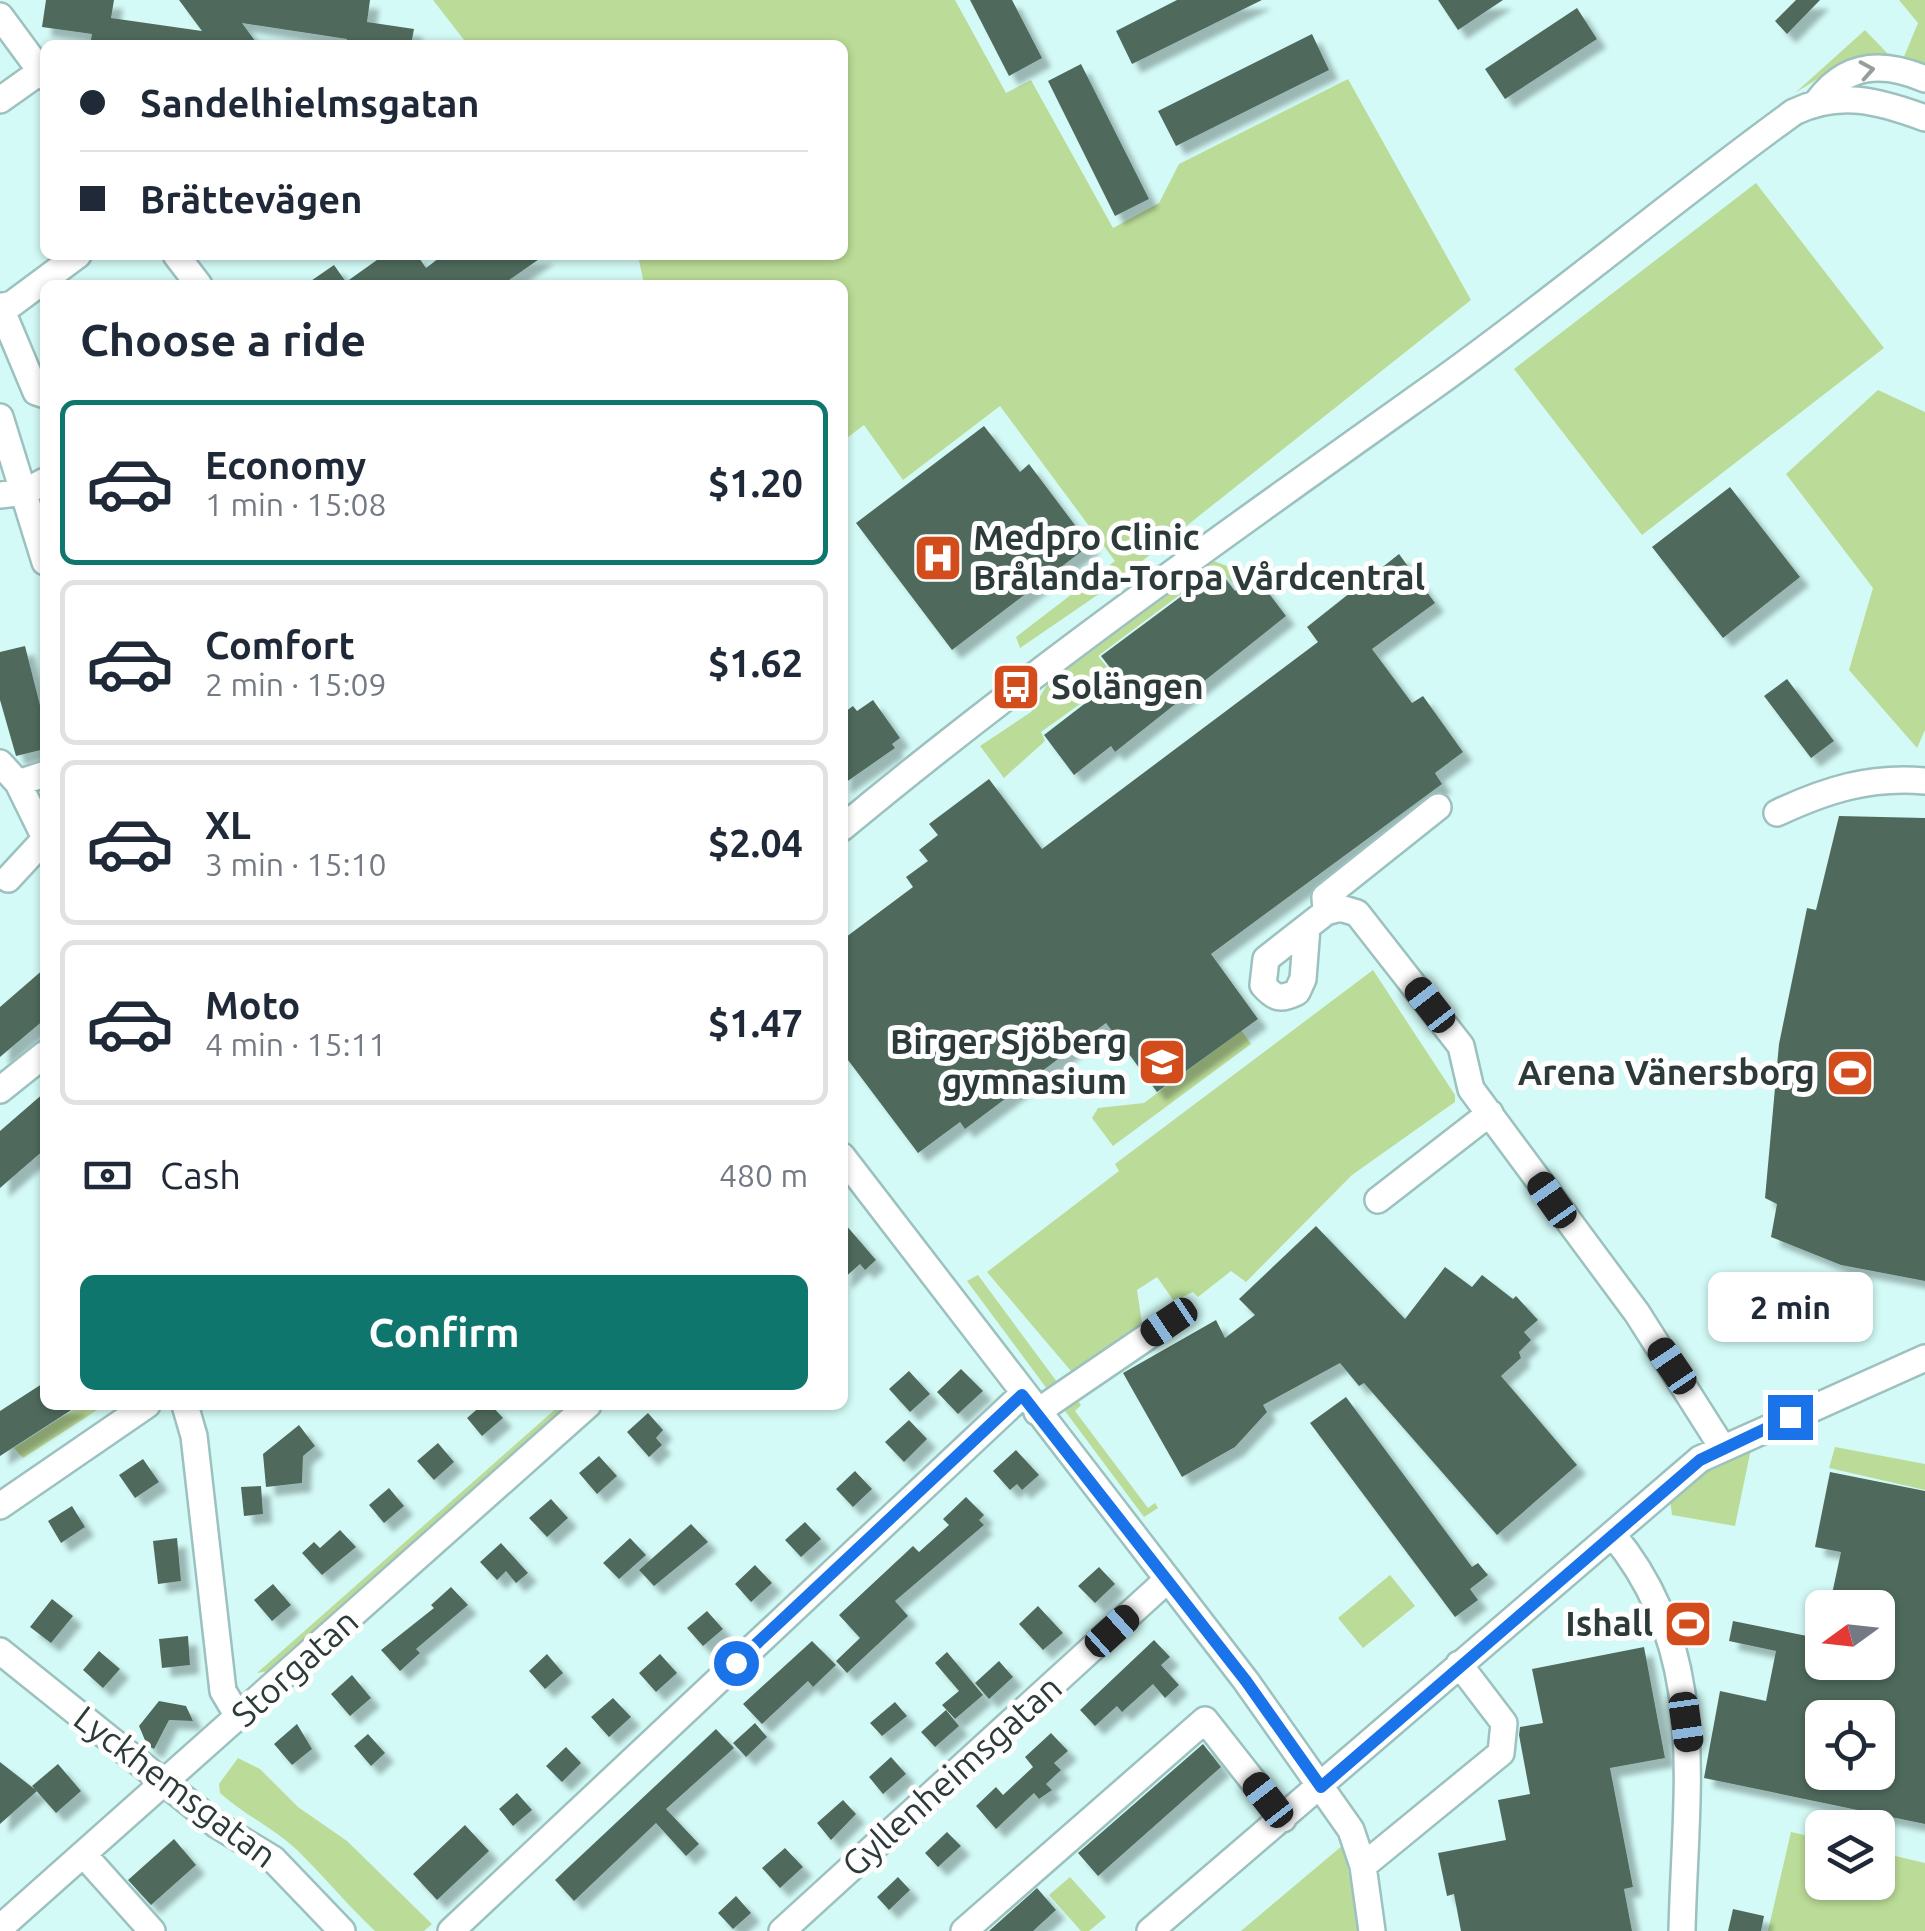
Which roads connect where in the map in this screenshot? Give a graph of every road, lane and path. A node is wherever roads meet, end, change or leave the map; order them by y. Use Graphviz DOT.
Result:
graph roads {
  1 [pos="0,16"];
  2 [pos="40,70"];
  3 [pos="40,76"];
  4 [pos="1925,79"];
  5 [pos="0,100"];
  6 [pos="1818,101"];
  7 [pos="1925,118"];
  8 [pos="70,260"];
  9 [pos="180,260"];
  10 [pos="40,280"];
  11 [pos="40,280"];
  12 [pos="195,280"];
  13 [pos="0,307"];
  14 [pos="40,393"];
  15 [pos="0,417"];
  16 [pos="7,460"];
  17 [pos="23,489"];
  18 [pos="40,545"];
  19 [pos="0,762"];
  20 [pos="40,776"];
  21 [pos="1925,781"];
  22 [pos="18,783"];
  23 [pos="1438,807"];
  24 [pos="1777,814"];
  25 [pos="848,822"];
  26 [pos="40,829"];
  27 [pos="40,844"];
  28 [pos="8,879"];
  29 [pos="40,1057"];
  30 [pos="2,1083"];
  31 [pos="1490,1113"];
  32 [pos="848,1170"];
  33 [pos="1378,1200"];
  34 [pos="1169,1322"];
  35 [pos="1925,1358"];
  36 [pos="1030,1404"];
  37 [pos="140,1410"];
  38 [pos="186,1410"];
  39 [pos="582,1410"];
  40 [pos="1722,1447"];
  41 [pos="0,1506"];
  42 [pos="1613,1535"];
  43 [pos="1166,1581"];
  44 [pos="0,1651"];
  45 [pos="1459,1664"];
  46 [pos="239,1718"];
  47 [pos="164,1782"];
  48 [pos="1321,1787"];
  49 [pos="1283,1819"];
  50 [pos="84,1855"];
  51 [pos="1363,1866"];
  52 [pos="0,1928"];
  53 [pos="152,1931"];
  54 [pos="342,1931"];
  55 [pos="450,1931"];
  56 [pos="782,1931"];
  57 [pos="964,1931"];
  58 [pos="1150,1931"];
  59 [pos="1372,1931"];
  60 [pos="1682,1931"];
  1 -- 2 [label="street"];
  3 -- 5 [label="street"];
  6 -- 4 [label="street, one-way"];
  6 -- 7 [label="street"];
  6 -- 25 [label="street"];
  8 -- 11 [label="street"];
  9 -- 12 [label="street"];
  10 -- 13 [label="street"];
  13 -- 14 [label="street"];
  15 -- 16 [label="street"];
  16 -- 17 [label="street"];
  17 -- 18 [label="street"];
  19 -- 22 [label="street"];
  20 -- 22 [label="street"];
  21 -- 24 [label="street"];
  22 -- 26 [label="street"];
  23 -- 31 [label="street"];
  27 -- 28 [label="street"];
  29 -- 30 [label="street"];
  31 -- 33 [label="street"];
  31 -- 40 [label="street"];
  32 -- 36 [label="street"];
  34 -- 36 [label="street"];
  35 -- 40 [label="street"];
  36 -- 43 [label="street"];
  36 -- 55 [label="street"];
  37 -- 41 [label="street"];
  38 -- 46 [label="street"];
  39 -- 46 [label="street, Storgatan"];
  40 -- 42 [label="street"];
  42 -- 45 [label="street"];
  42 -- 60 [label="street"];
  43 -- 48 [label="street"];
  43 -- 56 [label="street, Gyllenheimsgatan"];
  44 -- 47 [label="street, Lyckhemsgatan"];
  45 -- 48 [label="street"];
  45 -- 51 [label="street"];
  46 -- 47 [label="street, Storgatan"];
  47 -- 50 [label="street, Storgatan"];
  47 -- 54 [label="street, Lyckhemsgatan"];
  48 -- 49 [label="street"];
  48 -- 51 [label="street"];
  49 -- 57 [label="street"];
  49 -- 58 [label="street"];
  50 -- 52 [label="street, Storgatan"];
  50 -- 53 [label="street"];
  51 -- 59 [label="street"];
}
